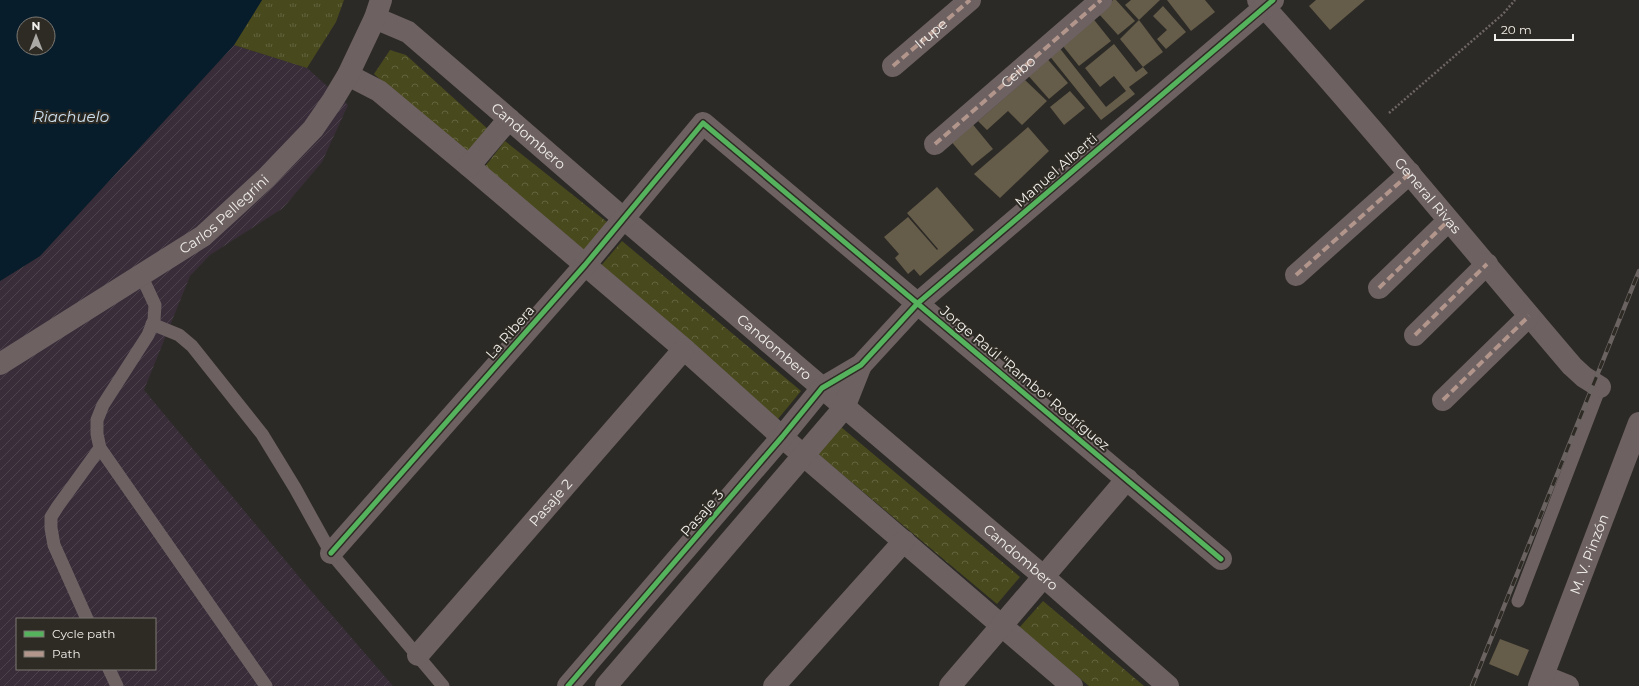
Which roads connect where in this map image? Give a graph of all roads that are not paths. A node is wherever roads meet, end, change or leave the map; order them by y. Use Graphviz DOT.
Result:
graph roads {
  1 [pos="970,0"];
  2 [pos="1101,0"];
  3 [pos="1265,2"];
  4 [pos="378,9"];
  5 [pos="893,66"];
  6 [pos="348,74"];
  7 [pos="509,119"];
  8 [pos="703,123"];
  9 [pos="935,144"];
  10 [pos="468,166"];
  11 [pos="1410,173"];
  12 [pos="623,218"];
  13 [pos="1448,221"];
  14 [pos="1487,264"];
  15 [pos="585,265"];
  16 [pos="141,275"];
  17 [pos="1296,275"];
  18 [pos="1379,288"];
  19 [pos="918,303"];
  20 [pos="1529,316"];
  21 [pos="152,324"];
  22 [pos="1415,335"];
  23 [pos="684,350"];
  24 [pos="0,364"];
  25 [pos="861,365"];
  26 [pos="1600,387"];
  27 [pos="822,388"];
  28 [pos="1443,400"];
  29 [pos="844,408"];
  30 [pos="1639,423"];
  31 [pos="782,437"];
  32 [pos="100,448"];
  33 [pos="804,454"];
  34 [pos="1127,479"];
  35 [pos="904,541"];
  36 [pos="330,553"];
  37 [pos="1221,559"];
  38 [pos="1043,576"];
  39 [pos="1518,601"];
  40 [pos="87,618"];
  41 [pos="1002,625"];
  42 [pos="418,655"];
  43 [pos="109,670"];
  44 [pos="1541,681"];
  45 [pos="117,686"];
  46 [pos="266,686"];
  47 [pos="443,686"];
  48 [pos="568,686"];
  49 [pos="606,686"];
  50 [pos="774,686"];
  51 [pos="950,686"];
  52 [pos="1072,686"];
  53 [pos="1168,686"];
  54 [pos="1568,686"];
  1 -- 5 [label="street, Irupe"];
  2 -- 9 [label="street, Ceibo"];
  3 -- 11 [label="street, General Rivas"];
  3 -- 19 [label="street, Manuel Alberti"];
  4 -- 6 [label="street, Carlos Pellegrini"];
  4 -- 7 [label="street, Candombero"];
  6 -- 10 [label="street"];
  6 -- 16 [label="street, Carlos Pellegrini"];
  7 -- 10 [label="street"];
  7 -- 12 [label="street, Candombero"];
  8 -- 12 [label="street, La Ribera"];
  8 -- 19 [label="street, Jorge Raúl \"Rambo\" Rodríguez"];
  10 -- 15 [label="street"];
  11 -- 13 [label="street, General Rivas"];
  11 -- 17 [label="street"];
  12 -- 15 [label="street, La Ribera"];
  12 -- 27 [label="street, Candombero"];
  13 -- 14 [label="street, General Rivas"];
  13 -- 18 [label="street"];
  14 -- 20 [label="street, General Rivas"];
  14 -- 22 [label="street"];
  15 -- 23 [label="street"];
  15 -- 36 [label="street, La Ribera"];
  16 -- 21 [label="lane"];
  16 -- 24 [label="street, Carlos Pellegrini"];
  19 -- 25 [label="street, Manuel Alberti"];
  19 -- 34 [label="street, Jorge Raúl \"Rambo\" Rodríguez"];
  20 -- 26 [label="street, General Rivas"];
  20 -- 28 [label="street"];
  21 -- 32 [label="lane"];
  21 -- 36 [label="lane"];
  23 -- 31 [label="street"];
  23 -- 42 [label="street, Pasaje 2"];
  25 -- 27 [label="street, Pasaje 3"];
  25 -- 29 [label="street"];
  26 -- 39 [label="lane"];
  27 -- 29 [label="street, Candombero"];
  27 -- 31 [label="street, Pasaje 3"];
  29 -- 33 [label="street"];
  29 -- 38 [label="street, Candombero"];
  30 -- 44 [label="street, M. V. Pinzón"];
  31 -- 33 [label="street"];
  31 -- 48 [label="street, Pasaje 3"];
  32 -- 40 [label="lane"];
  32 -- 46 [label="lane"];
  33 -- 35 [label="street"];
  33 -- 49 [label="street"];
  34 -- 37 [label="street, Jorge Raúl \"Rambo\" Rodríguez"];
  34 -- 38 [label="street"];
  35 -- 41 [label="street"];
  35 -- 50 [label="street"];
  36 -- 42 [label="lane"];
  38 -- 41 [label="street"];
  38 -- 53 [label="street, Candombero"];
  41 -- 51 [label="street"];
  41 -- 52 [label="street"];
  42 -- 47 [label="lane"];
  43 -- 45 [label="lane"];
  44 -- 54 [label="street"];
}
